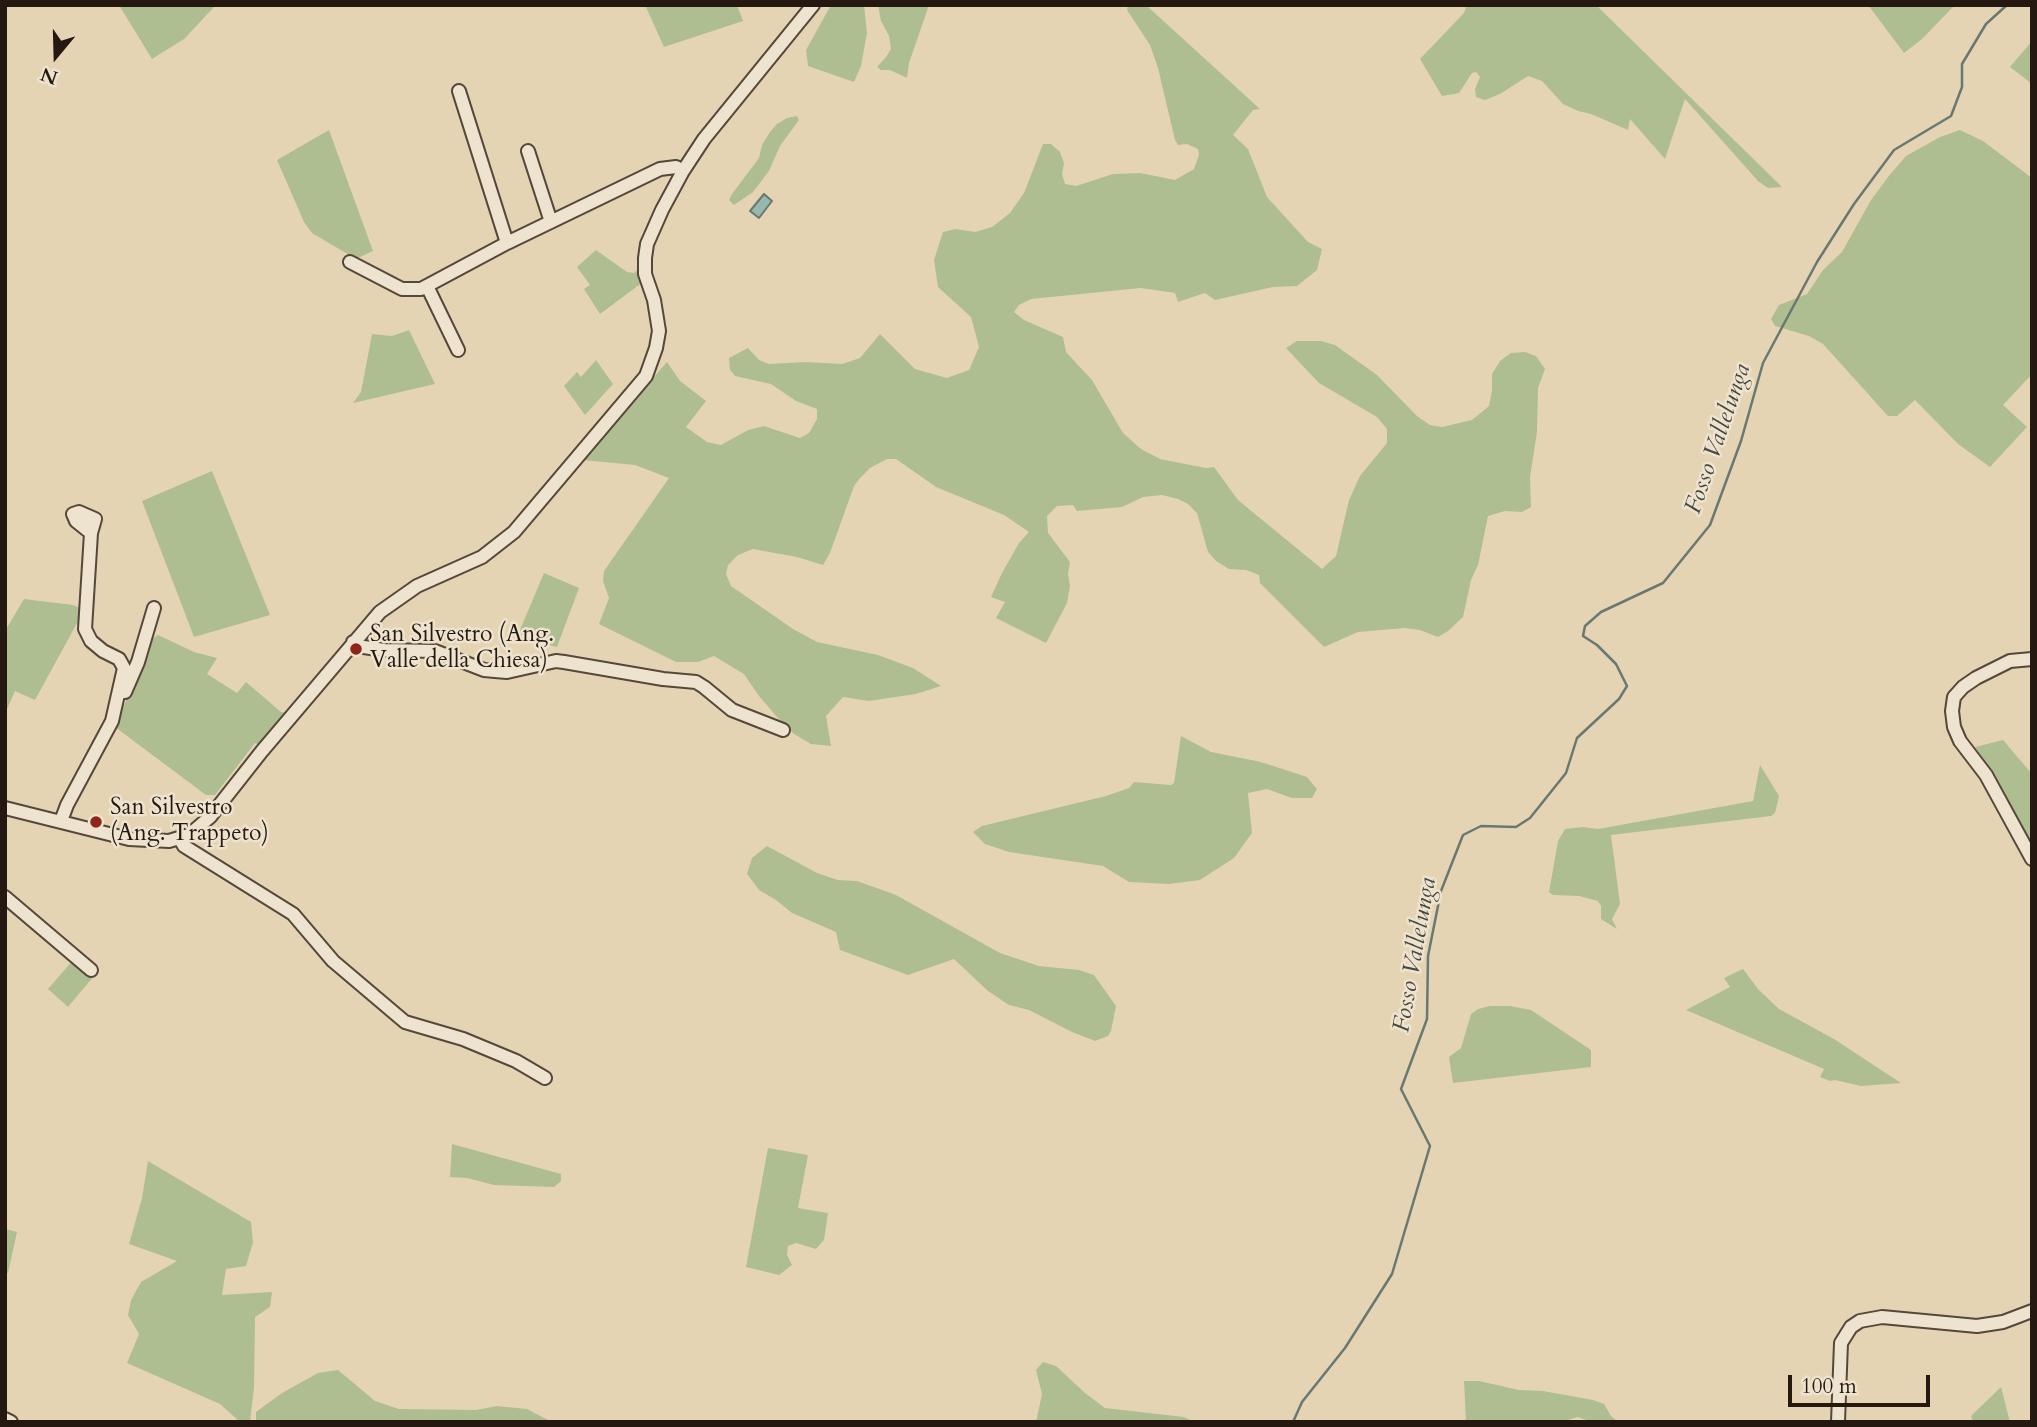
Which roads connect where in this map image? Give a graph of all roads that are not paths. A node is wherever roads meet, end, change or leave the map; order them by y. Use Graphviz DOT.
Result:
graph roads {
  1 [pos="813,5"];
  2 [pos="459,91"];
  3 [pos="528,151"];
  4 [pos="682,171"];
  5 [pos="551,222"];
  6 [pos="507,243"];
  7 [pos="350,262"];
  8 [pos="427,286"];
  9 [pos="458,350"];
  10 [pos="91,533"];
  11 [pos="154,608"];
  12 [pos="353,642"];
  13 [pos="2032,659"];
  14 [pos="112,721"];
  15 [pos="783,730"];
  16 [pos="5,808"];
  17 [pos="61,821"];
  18 [pos="180,839"];
  19 [pos="2032,859"];
  20 [pos="5,897"];
  21 [pos="91,970"];
  22 [pos="545,1078"];
  23 [pos="2032,1311"];
  24 [pos="5,1419"];
  25 [pos="11,1422"];
  26 [pos="1838,1422"];
  1 -- 4 [label="street"];
  2 -- 6 [label="street"];
  3 -- 5 [label="street"];
  4 -- 5 [label="street"];
  4 -- 12 [label="street"];
  5 -- 6 [label="street"];
  6 -- 8 [label="street"];
  7 -- 8 [label="street"];
  8 -- 9 [label="street"];
  10 -- 14 [label="street"];
  11 -- 14 [label="street"];
  12 -- 15 [label="street"];
  12 -- 18 [label="street"];
  13 -- 19 [label="street"];
  14 -- 17 [label="street"];
  16 -- 17 [label="street"];
  17 -- 18 [label="street"];
  18 -- 22 [label="street"];
  20 -- 21 [label="street"];
  23 -- 26 [label="street"];
  24 -- 25 [label="street"];
}
